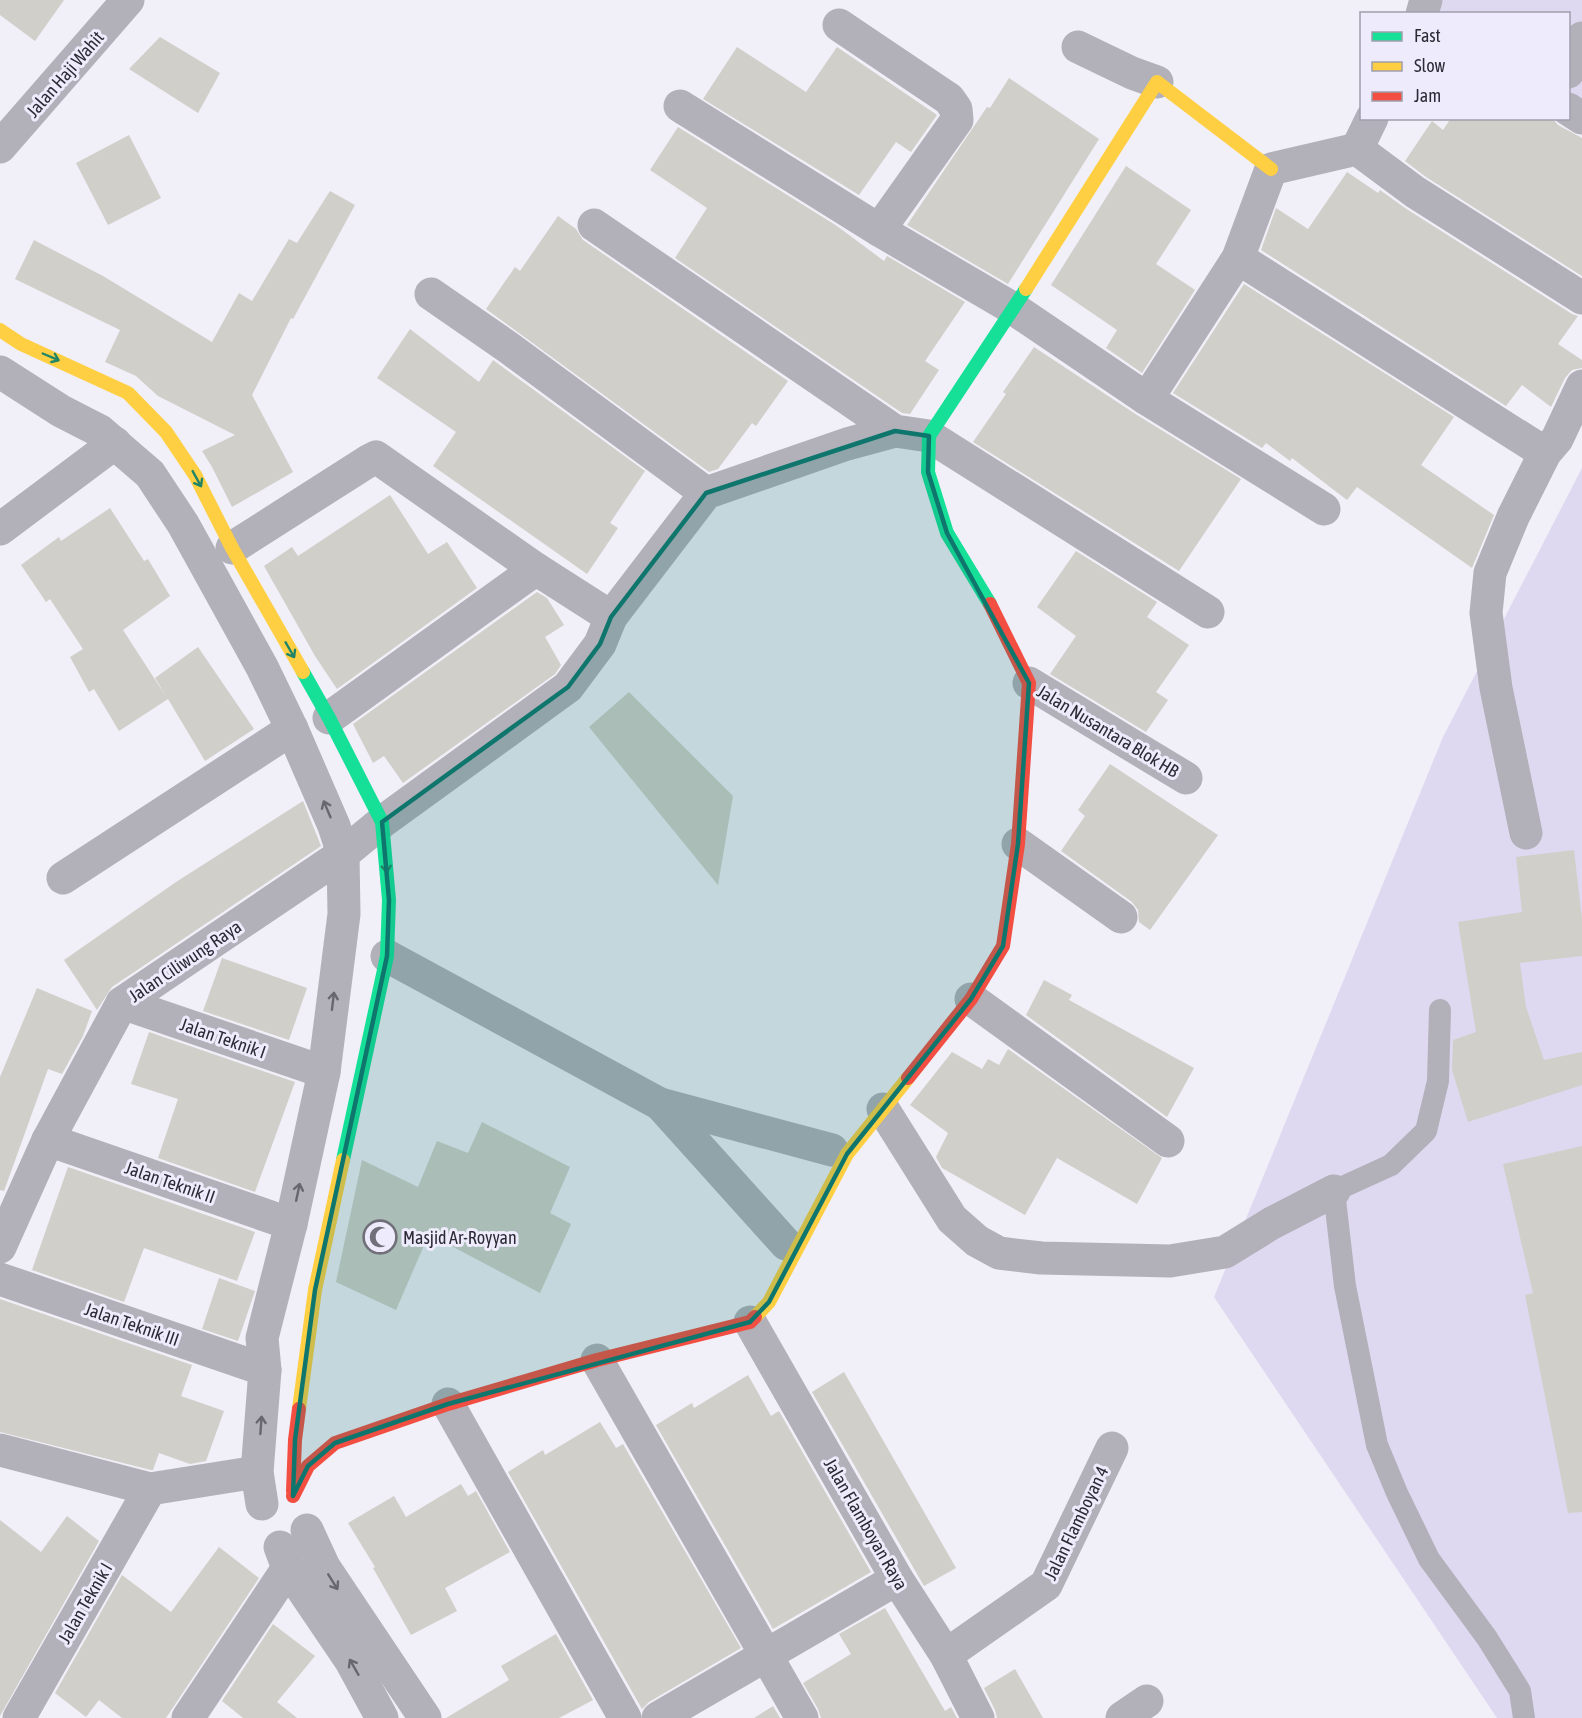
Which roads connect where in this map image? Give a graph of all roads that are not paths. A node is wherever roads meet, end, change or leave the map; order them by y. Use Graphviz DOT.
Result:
graph roads {
  1 [pos="128,0"];
  2 [pos="839,25"];
  3 [pos="1582,38"];
  4 [pos="1078,47"];
  5 [pos="1570,69"];
  6 [pos="1157,82"];
  7 [pos="680,105"];
  8 [pos="1371,120"];
  9 [pos="0,147"];
  10 [pos="1357,149"];
  11 [pos="1271,169"];
  12 [pos="594,225"];
  13 [pos="879,230"];
  14 [pos="1238,258"];
  15 [pos="432,294"];
  16 [pos="1582,298"];
  17 [pos="1014,309"];
  18 [pos="0,330"];
  19 [pos="0,372"];
  20 [pos="1582,386"];
  21 [pos="1147,399"];
  22 [pos="895,431"];
  23 [pos="929,436"];
  24 [pos="115,443"];
  25 [pos="1545,453"];
  26 [pos="706,493"];
  27 [pos="1324,509"];
  28 [pos="0,529"];
  29 [pos="232,548"];
  30 [pos="536,569"];
  31 [pos="1208,612"];
  32 [pos="611,617"];
  33 [pos="1029,683"];
  34 [pos="329,718"];
  35 [pos="292,729"];
  36 [pos="1186,778"];
  37 [pos="382,822"];
  38 [pos="1526,832"];
  39 [pos="1018,843"];
  40 [pos="343,854"];
  41 [pos="63,878"];
  42 [pos="1121,917"];
  43 [pos="387,956"];
  44 [pos="971,999"];
  45 [pos="122,1003"];
  46 [pos="1440,1011"];
  47 [pos="324,1072"];
  48 [pos="660,1104"];
  49 [pos="884,1109"];
  50 [pos="48,1140"];
  51 [pos="1168,1140"];
  52 [pos="832,1150"];
  53 [pos="1334,1191"];
  54 [pos="291,1224"];
  55 [pos="786,1244"];
  56 [pos="0,1247"];
  57 [pos="0,1279"];
  58 [pos="752,1326"];
  59 [pos="597,1360"];
  60 [pos="265,1370"];
  61 [pos="448,1404"];
  62 [pos="1112,1448"];
  63 [pos="0,1450"];
  64 [pos="257,1472"];
  65 [pos="150,1489"];
  66 [pos="278,1500"];
  67 [pos="307,1530"];
  68 [pos="284,1557"];
  69 [pos="897,1579"];
  70 [pos="766,1655"];
  71 [pos="946,1655"];
  72 [pos="0,1708"];
  73 [pos="19,1718"];
  74 [pos="188,1718"];
  75 [pos="382,1718"];
  76 [pos="425,1718"];
  77 [pos="626,1718"];
  78 [pos="658,1718"];
  79 [pos="802,1718"];
  80 [pos="978,1718"];
  81 [pos="1524,1718"];
  1 -- 9 [label="street, Jalan Haji Wahit"];
  2 -- 13 [label="street"];
  3 -- 5 [label="street"];
  4 -- 6 [label="street"];
  6 -- 11 [label="street"];
  6 -- 17 [label="street"];
  7 -- 13 [label="street"];
  8 -- 10 [label="street"];
  10 -- 11 [label="street"];
  10 -- 16 [label="street"];
  11 -- 14 [label="street"];
  12 -- 22 [label="street"];
  13 -- 17 [label="street"];
  14 -- 21 [label="street"];
  14 -- 25 [label="street"];
  15 -- 26 [label="street"];
  17 -- 21 [label="street"];
  17 -- 23 [label="street"];
  18 -- 29 [label="street, one-way"];
  19 -- 24 [label="street"];
  20 -- 25 [label="street"];
  21 -- 27 [label="street"];
  22 -- 23 [label="street"];
  22 -- 26 [label="street"];
  23 -- 31 [label="street"];
  23 -- 33 [label="street"];
  24 -- 28 [label="street"];
  24 -- 35 [label="street"];
  25 -- 38 [label="street"];
  26 -- 32 [label="street, Jalan Ciliwung Raya"];
  29 -- 30 [label="street"];
  29 -- 34 [label="street, one-way"];
  30 -- 32 [label="street"];
  30 -- 34 [label="street"];
  32 -- 37 [label="street, Jalan Ciliwung Raya"];
  33 -- 36 [label="street, Jalan Nusantara Blok HB"];
  33 -- 39 [label="street"];
  34 -- 37 [label="street"];
  40 -- 35 [label="street, one-way"];
  35 -- 41 [label="street"];
  37 -- 40 [label="street, Jalan Ciliwung Raya"];
  37 -- 43 [label="street, one-way"];
  39 -- 42 [label="street"];
  39 -- 44 [label="street"];
  40 -- 45 [label="street, Jalan Ciliwung Raya"];
  47 -- 40 [label="street, one-way"];
  43 -- 48 [label="street"];
  43 -- 66 [label="street"];
  44 -- 49 [label="street"];
  44 -- 51 [label="street"];
  45 -- 47 [label="street, Jalan Teknik I"];
  45 -- 50 [label="street, Jalan Ciliwung Raya"];
  46 -- 53 [label="lane"];
  54 -- 47 [label="street, one-way"];
  48 -- 52 [label="street"];
  48 -- 55 [label="street"];
  49 -- 53 [label="street"];
  49 -- 58 [label="street"];
  50 -- 54 [label="street, Jalan Teknik II"];
  50 -- 56 [label="street, Jalan Ciliwung Raya"];
  53 -- 81 [label="lane"];
  54 -- 60 [label="street"];
  57 -- 60 [label="street, Jalan Teknik III"];
  58 -- 59 [label="street"];
  58 -- 69 [label="street, Jalan Flamboyan Raya"];
  59 -- 61 [label="street"];
  59 -- 70 [label="street"];
  64 -- 60 [label="street, one-way"];
  61 -- 66 [label="street"];
  61 -- 77 [label="street"];
  62 -- 71 [label="street, Jalan Flamboyan 4"];
  63 -- 65 [label="street"];
  64 -- 65 [label="street"];
  64 -- 66 [label="street"];
  65 -- 73 [label="street, Jalan Teknik I"];
  66 -- 67 [label="street"];
  66 -- 68 [label="street"];
  67 -- 68 [label="street"];
  67 -- 76 [label="street, one-way"];
  68 -- 74 [label="street"];
  75 -- 68 [label="street, one-way"];
  69 -- 70 [label="street"];
  69 -- 71 [label="street, Jalan Flamboyan Raya"];
  70 -- 78 [label="street"];
  70 -- 79 [label="street"];
  71 -- 80 [label="street, Jalan Flamboyan Raya"];
  72 -- 73 [label="street, Jalan Teknik I"];
}
